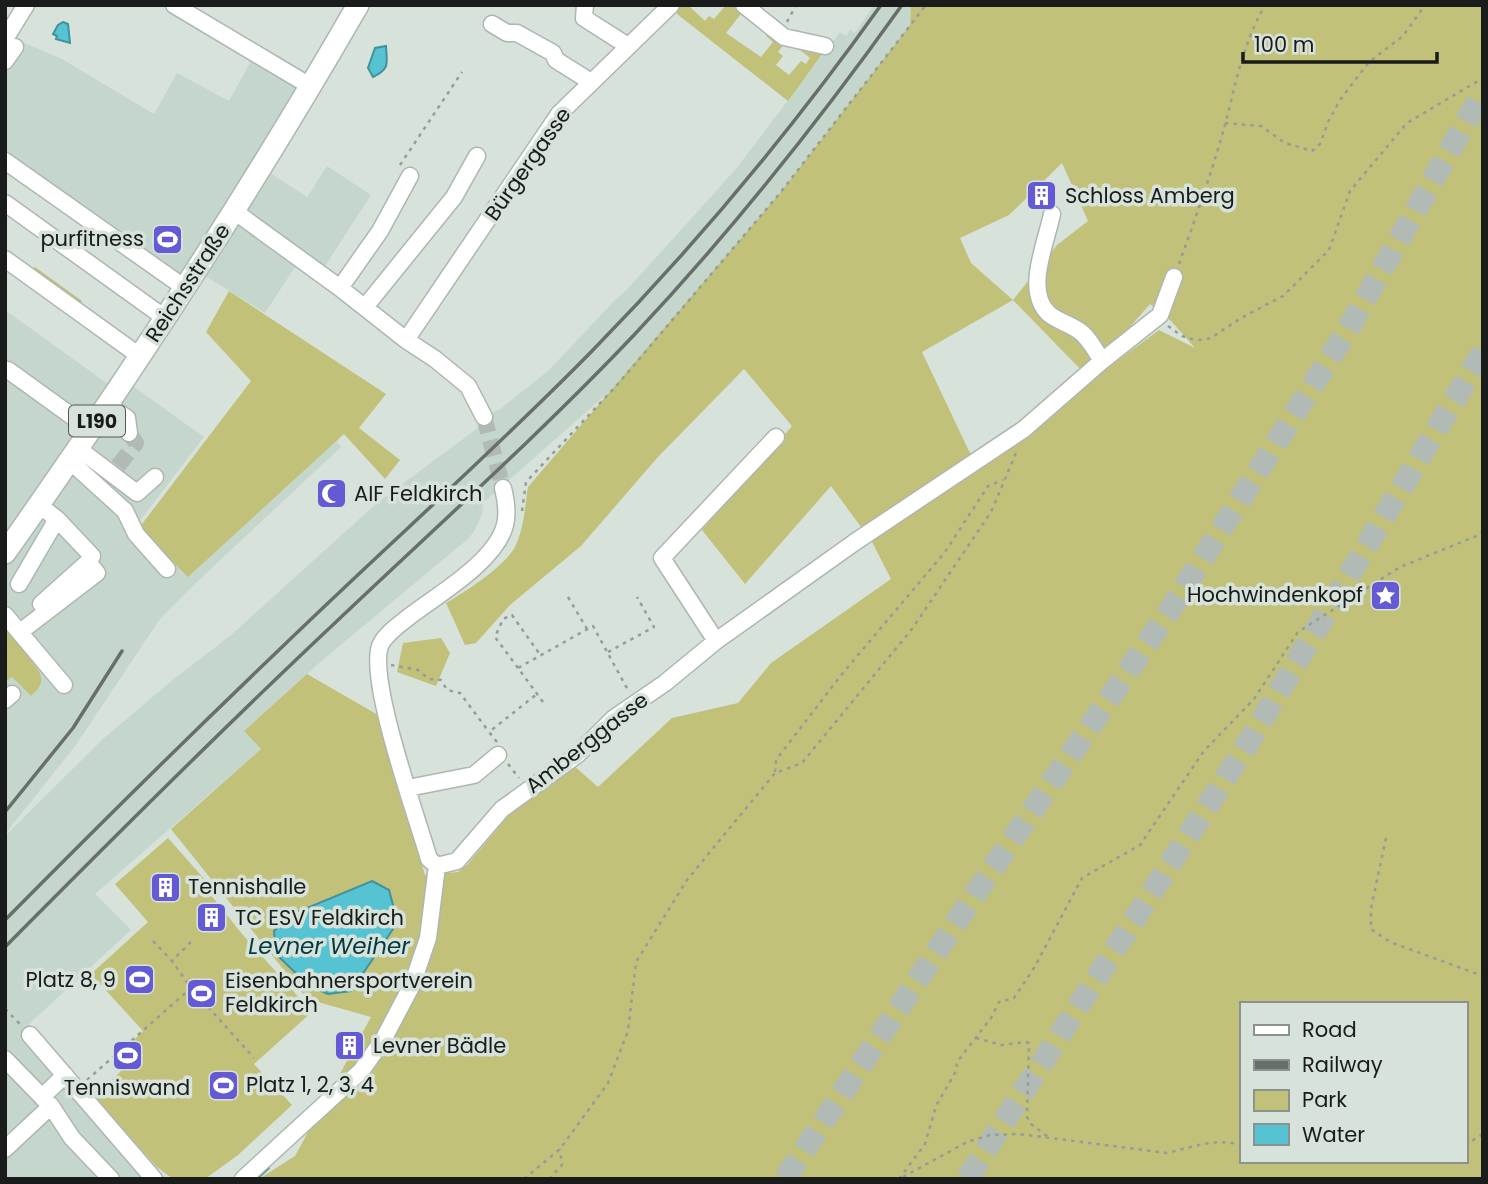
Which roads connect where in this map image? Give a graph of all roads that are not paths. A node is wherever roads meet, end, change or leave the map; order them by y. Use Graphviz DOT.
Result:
graph roads {
  1 [pos="26,5"];
  2 [pos="174,5"];
  3 [pos="358,5"];
  4 [pos="585,5"];
  5 [pos="671,5"];
  6 [pos="744,5"];
  7 [pos="492,24"];
  8 [pos="10,43"];
  9 [pos="628,46"];
  10 [pos="825,46"];
  11 [pos="5,61"];
  12 [pos="591,82"];
  13 [pos="310,86"];
  14 [pos="477,156"];
  15 [pos="5,161"];
  16 [pos="403,172"];
  17 [pos="5,203"];
  18 [pos="234,211"];
  19 [pos="1052,214"];
  20 [pos="5,259"];
  21 [pos="1174,276"];
  22 [pos="186,288"];
  23 [pos="340,288"];
  24 [pos="365,307"];
  25 [pos="165,318"];
  26 [pos="406,340"];
  27 [pos="141,357"];
  28 [pos="1102,360"];
  29 [pos="8,370"];
  30 [pos="108,405"];
  31 [pos="484,417"];
  32 [pos="91,430"];
  33 [pos="128,433"];
  34 [pos="776,437"];
  35 [pos="75,455"];
  36 [pos="155,477"];
  37 [pos="503,488"];
  38 [pos="39,505"];
  39 [pos="57,519"];
  40 [pos="5,553"];
  41 [pos="88,562"];
  42 [pos="167,569"];
  43 [pos="19,584"];
  44 [pos="41,604"];
  45 [pos="5,615"];
  46 [pos="20,632"];
  47 [pos="716,640"];
  48 [pos="64,685"];
  49 [pos="504,755"];
  50 [pos="408,788"];
  51 [pos="437,866"];
  52 [pos="30,1035"];
  53 [pos="5,1059"];
  54 [pos="65,1075"];
  55 [pos="46,1101"];
  56 [pos="5,1149"];
  57 [pos="111,1179"];
  58 [pos="154,1179"];
  59 [pos="243,1179"];
  1 -- 8 [label="street"];
  2 -- 13 [label="street"];
  3 -- 13 [label="main road, Reichsstraße / L190"];
  4 -- 9 [label="street"];
  5 -- 9 [label="street, Bürgergasse"];
  6 -- 10 [label="street"];
  7 -- 12 [label="street"];
  8 -- 11 [label="street"];
  9 -- 12 [label="street, Bürgergasse"];
  12 -- 26 [label="street, Bürgergasse"];
  13 -- 18 [label="main road, Reichsstraße / L190"];
  14 -- 24 [label="street"];
  15 -- 22 [label="street"];
  16 -- 23 [label="street"];
  17 -- 25 [label="street"];
  18 -- 22 [label="main road, Reichsstraße / L190"];
  18 -- 23 [label="street"];
  19 -- 28 [label="street"];
  20 -- 27 [label="street"];
  21 -- 28 [label="street, Amberggasse"];
  22 -- 25 [label="main road, Reichsstraße / L190"];
  23 -- 24 [label="street"];
  24 -- 26 [label="street"];
  25 -- 27 [label="main road, Reichsstraße / L190"];
  26 -- 31 [label="street"];
  27 -- 30 [label="main road, Reichsstraße / L190"];
  28 -- 47 [label="street, Amberggasse"];
  29 -- 32 [label="street"];
  30 -- 32 [label="main road, Reichsstraße / L190"];
  30 -- 33 [label="street"];
  32 -- 35 [label="main road, Reichsstraße / L190"];
  34 -- 47 [label="street"];
  35 -- 36 [label="street"];
  35 -- 38 [label="main road, Reichsstraße / L190"];
  35 -- 42 [label="street"];
  37 -- 50 [label="street"];
  38 -- 39 [label="street"];
  38 -- 40 [label="main road, Reichsstraße / L190"];
  39 -- 41 [label="street"];
  39 -- 43 [label="street"];
  41 -- 44 [label="street"];
  41 -- 46 [label="street"];
  45 -- 46 [label="street"];
  46 -- 48 [label="street"];
  47 -- 51 [label="street, Amberggasse"];
  49 -- 50 [label="street"];
  50 -- 51 [label="street"];
  51 -- 59 [label="street"];
  52 -- 54 [label="street"];
  53 -- 55 [label="street"];
  54 -- 55 [label="street"];
  54 -- 58 [label="street"];
  55 -- 56 [label="street"];
  55 -- 57 [label="street"];
}
